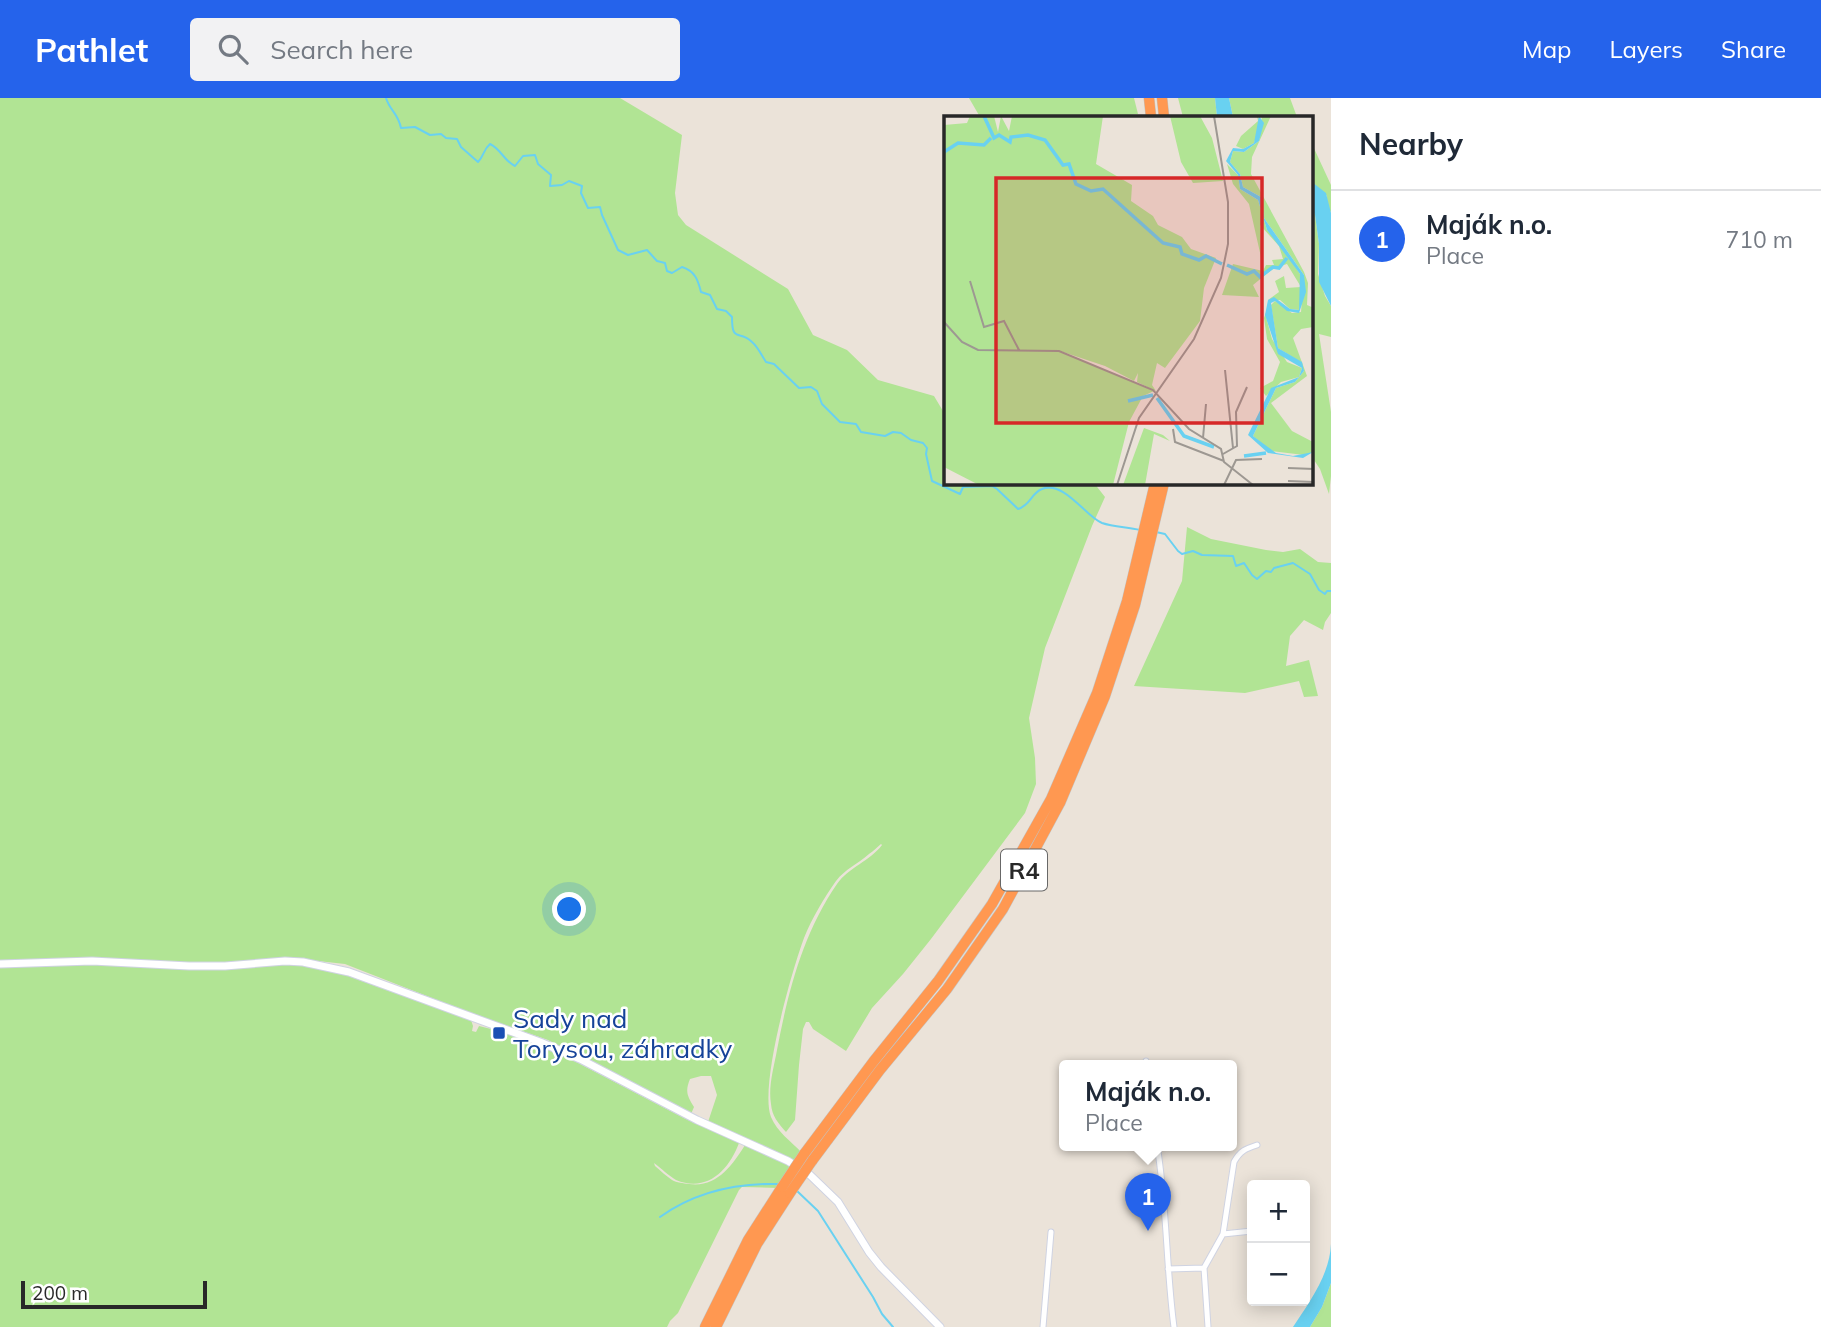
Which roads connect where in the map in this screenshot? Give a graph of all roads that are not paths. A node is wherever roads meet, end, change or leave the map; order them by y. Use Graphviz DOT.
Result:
graph roads {
  1 [pos="1149,98"];
  2 [pos="1161,98"];
  3 [pos="1151,116"];
  4 [pos="1164,116"];
  5 [pos="1155,485"];
  6 [pos="1163,485"];
  7 [pos="1149,531"];
  8 [pos="0,964"];
  9 [pos="1257,1145"];
  10 [pos="1158,1151"];
  11 [pos="786,1190"];
  12 [pos="1051,1232"];
  13 [pos="1247,1232"];
  14 [pos="1223,1234"];
  15 [pos="1204,1268"];
  16 [pos="1168,1269"];
  17 [pos="705,1327"];
  18 [pos="716,1327"];
  19 [pos="940,1327"];
  20 [pos="1043,1327"];
  21 [pos="1174,1327"];
  22 [pos="1208,1327"];
  1 -- 3 [label="highway"];
  2 -- 4 [label="highway"];
  5 -- 7 [label="highway, R4"];
  6 -- 7 [label="highway, R4"];
  7 -- 11 [label="highway, R4, bridge"];
  8 -- 19 [label="street"];
  9 -- 14 [label="street"];
  10 -- 16 [label="street"];
  11 -- 17 [label="highway, R4"];
  11 -- 18 [label="highway, R4"];
  12 -- 20 [label="street"];
  13 -- 14 [label="street"];
  14 -- 15 [label="street"];
  15 -- 16 [label="street"];
  15 -- 22 [label="street"];
  16 -- 21 [label="street"];
}
